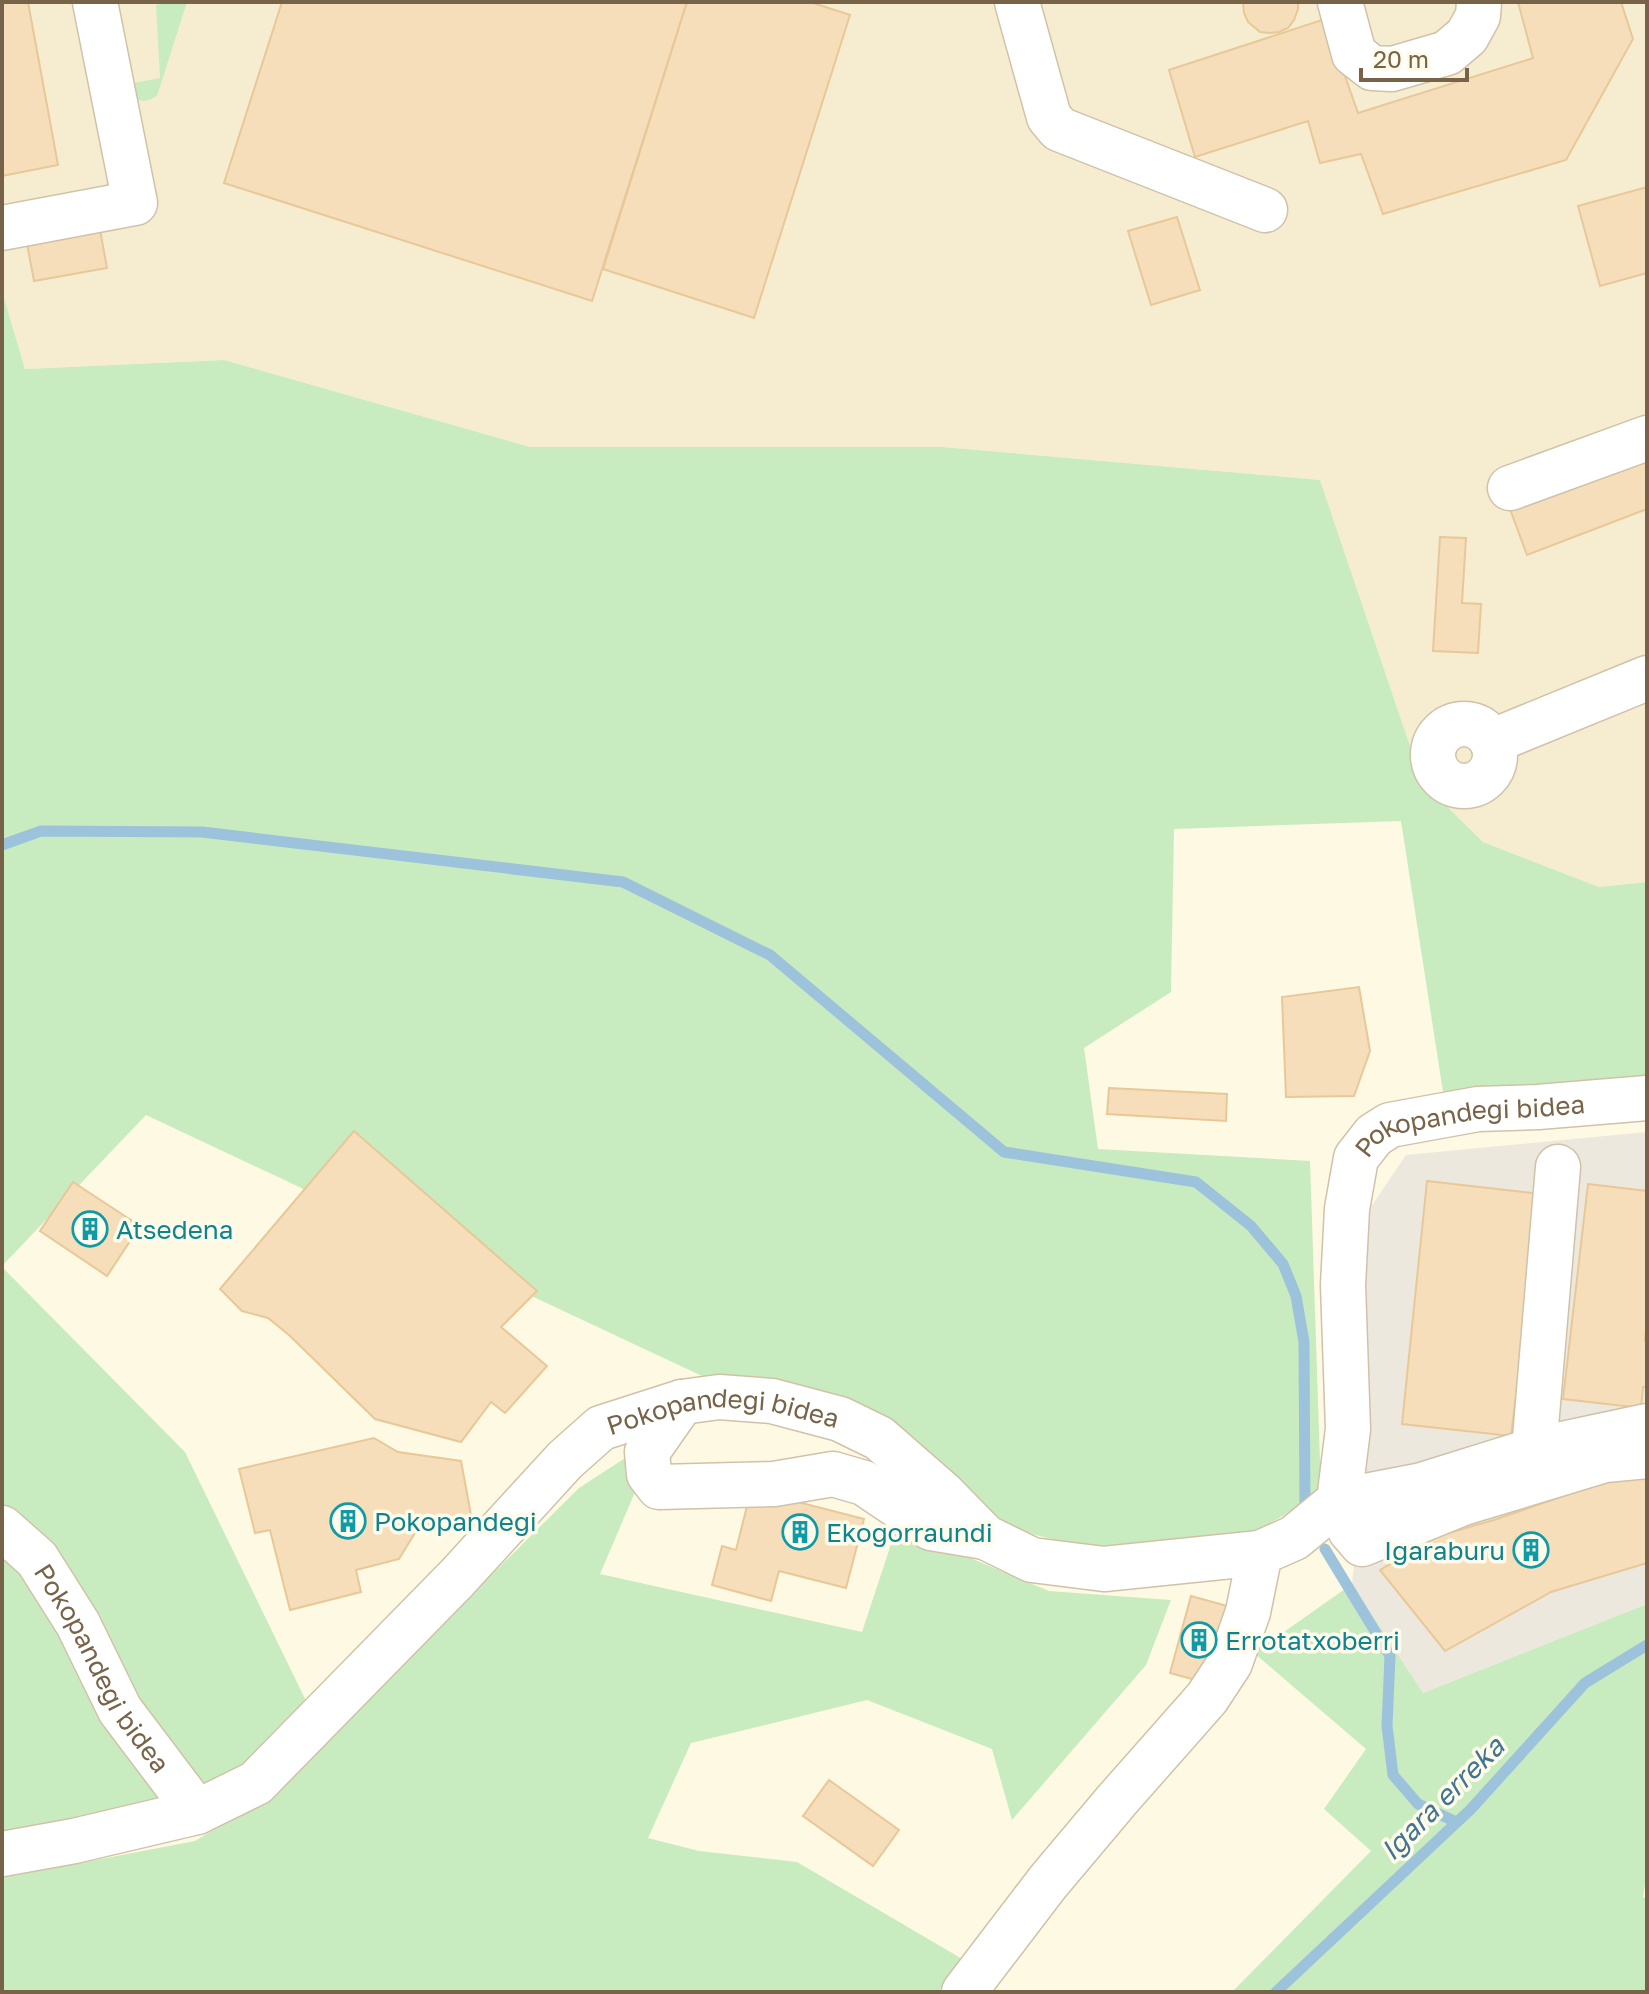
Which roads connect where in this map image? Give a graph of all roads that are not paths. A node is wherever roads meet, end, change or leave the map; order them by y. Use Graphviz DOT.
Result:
graph roads {
  1 [pos="95,2"];
  2 [pos="1017,2"];
  3 [pos="1340,2"];
  4 [pos="1479,2"];
  5 [pos="1265,210"];
  6 [pos="2,228"];
  7 [pos="1647,438"];
  8 [pos="1510,488"];
  9 [pos="1647,678"];
  10 [pos="1493,741"];
  11 [pos="1647,1098"];
  12 [pos="1558,1167"];
  13 [pos="682,1402"];
  14 [pos="1647,1426"];
  15 [pos="1534,1450"];
  16 [pos="1647,1456"];
  17 [pos="1339,1501"];
  18 [pos="2,1528"];
  19 [pos="985,1537"];
  20 [pos="1260,1553"];
  21 [pos="197,1812"];
  22 [pos="2,1854"];
  23 [pos="964,1992"];
  1 -- 6 [label="street"];
  2 -- 5 [label="street"];
  3 -- 4 [label="street"];
  7 -- 8 [label="street"];
  9 -- 10 [label="street"];
  11 -- 17 [label="street, Pokopandegi bidea"];
  12 -- 15 [label="street"];
  13 -- 19 [label="street, Pokopandegi bidea"];
  13 -- 19 [label="street"];
  13 -- 21 [label="street, Pokopandegi bidea"];
  14 -- 15 [label="street, Pokopandegi bidea"];
  15 -- 17 [label="street, Pokopandegi bidea"];
  16 -- 17 [label="street"];
  17 -- 20 [label="street, Pokopandegi bidea"];
  18 -- 21 [label="street, Pokopandegi bidea"];
  19 -- 20 [label="street, Pokopandegi bidea"];
  20 -- 23 [label="street"];
  21 -- 22 [label="street, Pokopandegi bidea"];
}
